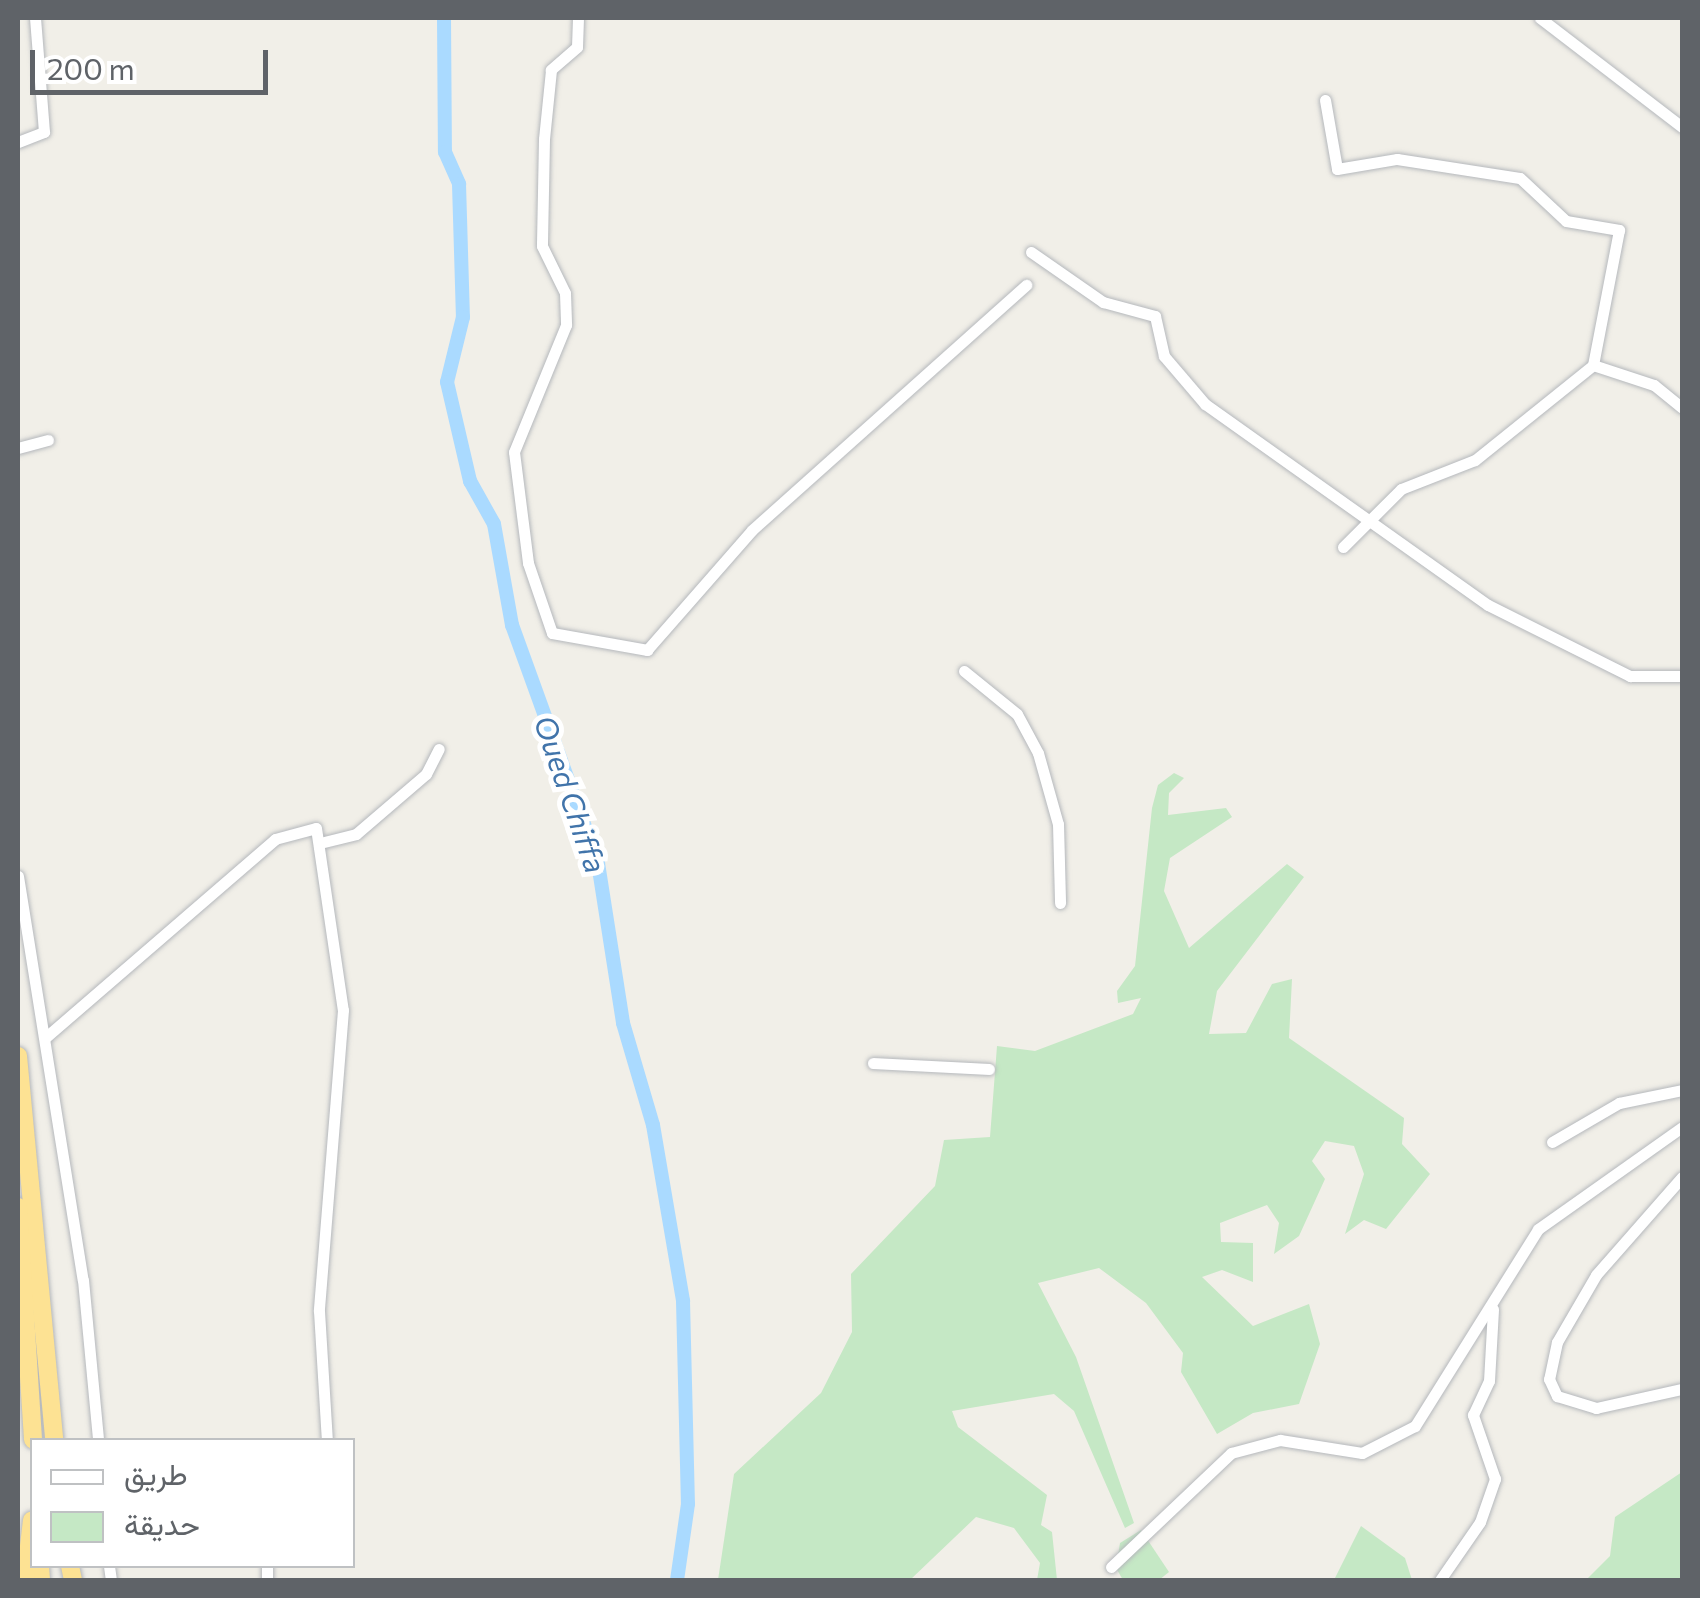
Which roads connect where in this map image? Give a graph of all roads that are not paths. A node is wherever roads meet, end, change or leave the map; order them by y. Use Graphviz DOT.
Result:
graph roads {
  1 [pos="35,18"];
  2 [pos="578,18"];
  3 [pos="1540,18"];
  4 [pos="1325,100"];
  5 [pos="1682,127"];
  6 [pos="18,142"];
  7 [pos="1031,252"];
  8 [pos="1026,286"];
  9 [pos="1593,365"];
  10 [pos="1682,408"];
  11 [pos="48,440"];
  12 [pos="18,448"];
  13 [pos="1363,522"];
  14 [pos="1343,547"];
  15 [pos="964,671"];
  16 [pos="1682,676"];
  17 [pos="440,749"];
  18 [pos="320,844"];
  19 [pos="18,876"];
  20 [pos="1060,904"];
  21 [pos="46,1037"];
  22 [pos="18,1056"];
  23 [pos="874,1063"];
  24 [pos="989,1068"];
  25 [pos="1682,1090"];
  26 [pos="1682,1126"];
  27 [pos="1552,1142"];
  28 [pos="1682,1178"];
  29 [pos="18,1207"];
  30 [pos="1494,1306"];
  31 [pos="1682,1389"];
  32 [pos="33,1438"];
  33 [pos="54,1438"];
  34 [pos="98,1438"];
  35 [pos="327,1438"];
  36 [pos="30,1540"];
  37 [pos="1112,1567"];
  38 [pos="26,1580"];
  39 [pos="1440,1580"];
  1 -- 6 [label="street"];
  2 -- 8 [label="street"];
  3 -- 5 [label="street"];
  4 -- 9 [label="street"];
  7 -- 13 [label="street"];
  9 -- 10 [label="street"];
  9 -- 13 [label="street"];
  11 -- 12 [label="street"];
  13 -- 14 [label="street"];
  13 -- 16 [label="street"];
  15 -- 20 [label="street"];
  17 -- 18 [label="street"];
  18 -- 21 [label="street"];
  18 -- 35 [label="street"];
  19 -- 21 [label="street"];
  21 -- 34 [label="street"];
  22 -- 33 [label="highway"];
  23 -- 24 [label="street"];
  25 -- 27 [label="street"];
  26 -- 30 [label="street"];
  28 -- 31 [label="street"];
  29 -- 32 [label="highway"];
  30 -- 37 [label="street"];
  30 -- 39 [label="street"];
  36 -- 38 [label="highway"];
}
